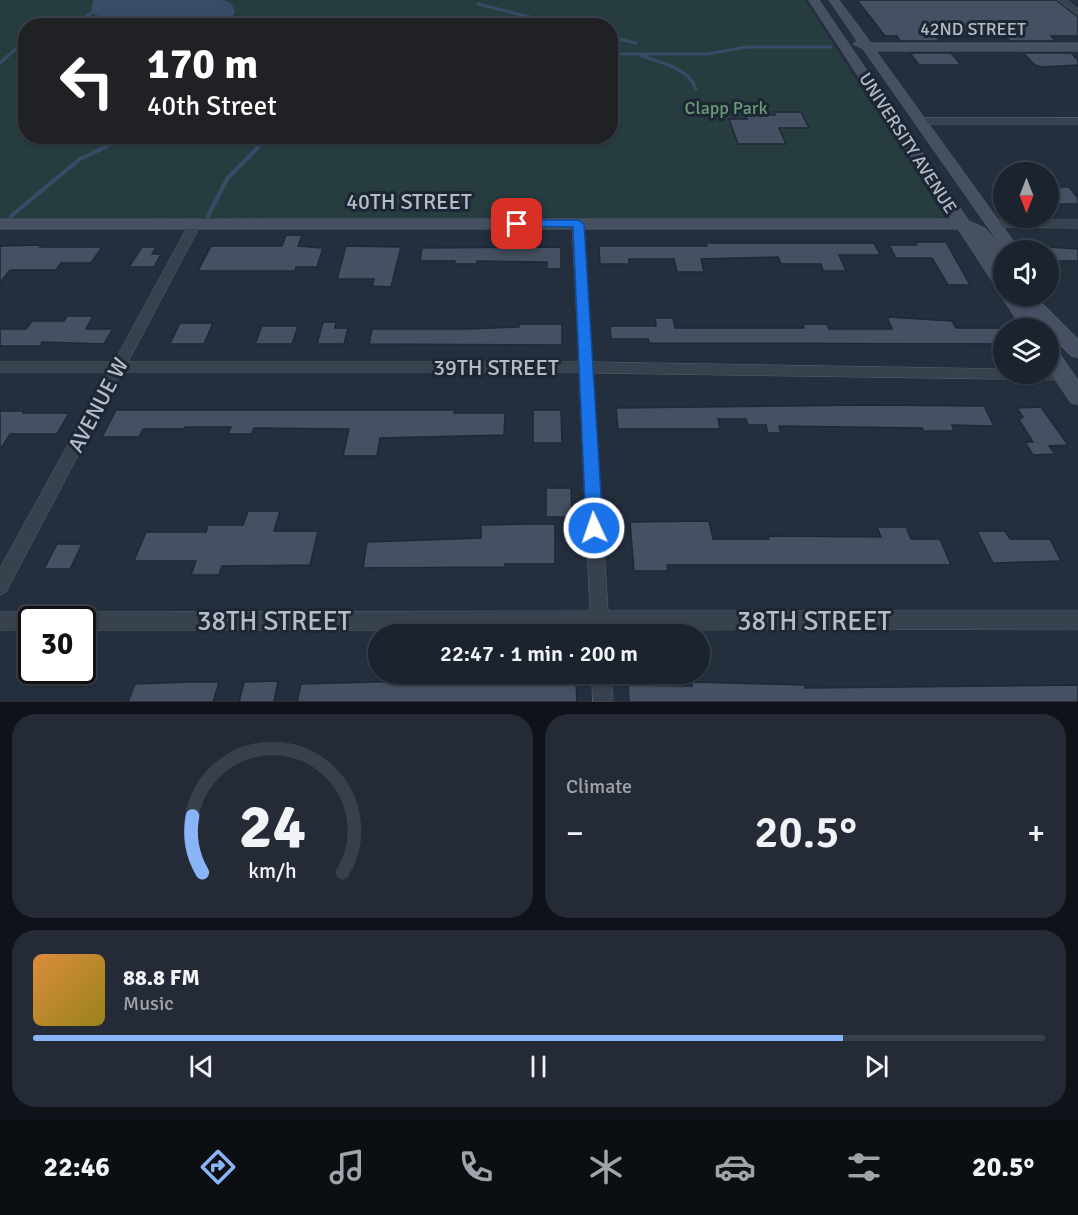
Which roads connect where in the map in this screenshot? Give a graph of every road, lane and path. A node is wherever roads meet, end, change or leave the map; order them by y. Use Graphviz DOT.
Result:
graph roads {
  1 [pos="816,0"];
  2 [pos="834,0"];
  3 [pos="1062,0"];
  4 [pos="1078,13"];
  5 [pos="868,47"];
  6 [pos="1078,47"];
  7 [pos="894,121"];
  8 [pos="1078,121"];
  9 [pos="921,123"];
  10 [pos="0,224"];
  11 [pos="195,224"];
  12 [pos="578,224"];
  13 [pos="962,224"];
  14 [pos="993,224"];
  15 [pos="1059,224"];
  16 [pos="1078,224"];
  17 [pos="993,249"];
  18 [pos="993,270"];
  19 [pos="1034,306"];
  20 [pos="1050,306"];
  21 [pos="1078,345"];
  22 [pos="1078,351"];
  23 [pos="0,367"];
  24 [pos="118,367"];
  25 [pos="586,367"];
  26 [pos="1059,368"];
  27 [pos="1064,375"];
  28 [pos="1078,397"];
  29 [pos="0,586"];
  30 [pos="1078,620"];
  31 [pos="0,621"];
  32 [pos="18,621"];
  33 [pos="96,621"];
  34 [pos="599,624"];
  35 [pos="368,625"];
  36 [pos="710,626"];
  37 [pos="602,684"];
  38 [pos="603,702"];
  1 -- 5 [label="main road"];
  1 -- 7 [label="main road, UNIVERSITY AVENUE"];
  2 -- 5 [label="main road, UNIVERSITY AVENUE"];
  3 -- 4 [label="street"];
  5 -- 6 [label="main road, 42ND STREET"];
  5 -- 7 [label="main road"];
  5 -- 9 [label="main road, UNIVERSITY AVENUE"];
  7 -- 13 [label="main road, UNIVERSITY AVENUE"];
  8 -- 9 [label="street"];
  9 -- 13 [label="main road"];
  9 -- 14 [label="main road, UNIVERSITY AVENUE"];
  10 -- 11 [label="main road, 40TH STREET"];
  11 -- 12 [label="main road, 40TH STREET"];
  11 -- 24 [label="street, AVENUE W"];
  12 -- 13 [label="main road, 40TH STREET"];
  12 -- 25 [label="street"];
  13 -- 17 [label="main road"];
  13 -- 18 [label="main road, UNIVERSITY AVENUE"];
  15 -- 16 [label="street"];
  19 -- 22 [label="main road"];
  20 -- 21 [label="main road"];
  23 -- 24 [label="street, 39TH STREET"];
  24 -- 25 [label="street, 39TH STREET"];
  24 -- 29 [label="street, AVENUE W"];
  25 -- 27 [label="street, 39TH STREET"];
  25 -- 34 [label="street"];
  26 -- 27 [label="main road"];
  27 -- 28 [label="main road"];
  30 -- 36 [label="street, 38TH STREET"];
  31 -- 32 [label="street"];
  33 -- 35 [label="street, 38TH STREET"];
  37 -- 38 [label="street"];
}
